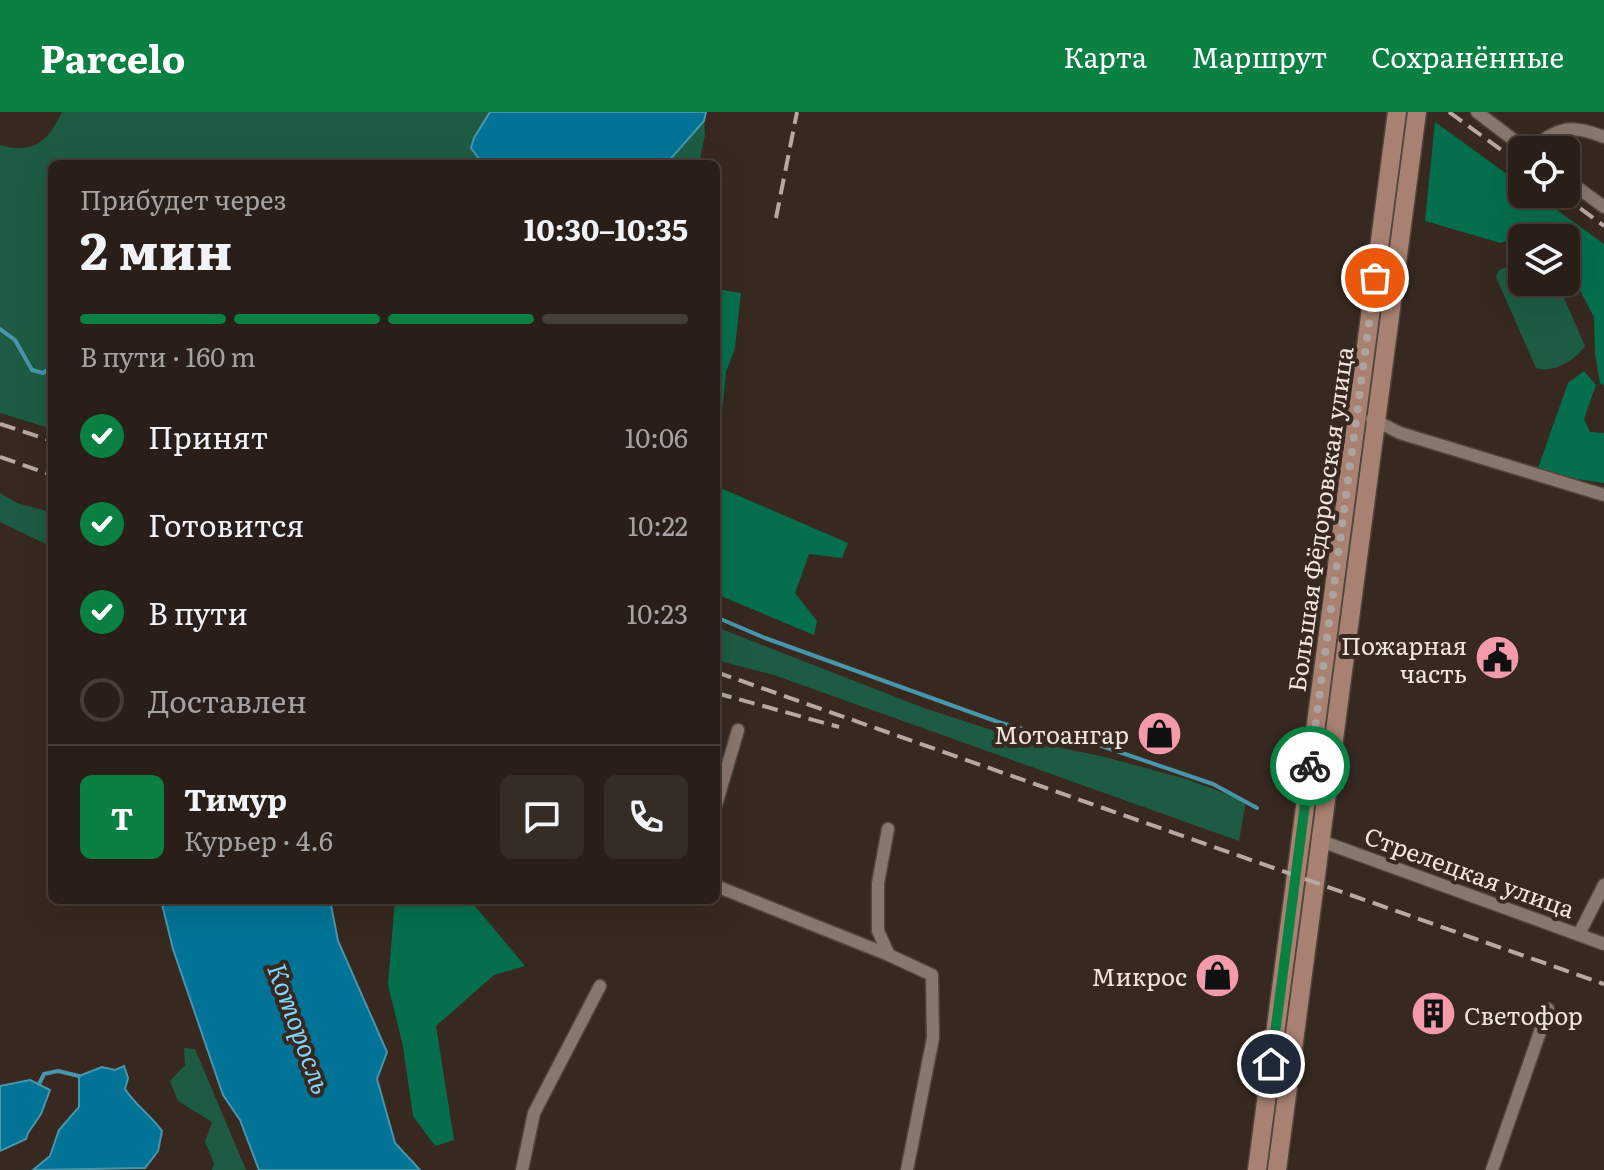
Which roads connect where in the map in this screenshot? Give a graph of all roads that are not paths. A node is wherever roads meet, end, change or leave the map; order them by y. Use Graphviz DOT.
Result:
graph roads {
  1 [pos="1397,112"];
  2 [pos="1417,112"];
  3 [pos="1477,112"];
  4 [pos="1510,136"];
  5 [pos="1548,136"];
  6 [pos="1604,137"];
  7 [pos="1580,189"];
  8 [pos="1604,207"];
  9 [pos="1357,412"];
  10 [pos="1376,422"];
  11 [pos="1604,495"];
  12 [pos="738,730"];
  13 [pos="720,791"];
  14 [pos="888,829"];
  15 [pos="1321,841"];
  16 [pos="1604,885"];
  17 [pos="720,888"];
  18 [pos="1579,934"];
  19 [pos="1604,944"];
  20 [pos="889,955"];
  21 [pos="600,986"];
  22 [pos="1548,1009"];
  23 [pos="522,1170"];
  24 [pos="907,1170"];
  25 [pos="1257,1170"];
  26 [pos="1277,1170"];
  27 [pos="1492,1170"];
  1 -- 9 [label="main road, Большая Фёдоровская улица"];
  2 -- 10 [label="main road, Большая Фёдоровская улица"];
  3 -- 4 [label="street"];
  5 -- 6 [label="street"];
  7 -- 8 [label="street"];
  9 -- 10 [label="street"];
  9 -- 25 [label="main road, Большая Фёдоровская улица"];
  10 -- 11 [label="street"];
  10 -- 15 [label="main road, Большая Фёдоровская улица"];
  12 -- 13 [label="street"];
  14 -- 20 [label="street"];
  15 -- 18 [label="street, Стрелецкая улица"];
  15 -- 26 [label="main road, Большая Фёдоровская улица"];
  16 -- 18 [label="street"];
  17 -- 20 [label="street"];
  18 -- 19 [label="street, Стрелецкая улица"];
  20 -- 24 [label="street"];
  21 -- 23 [label="street"];
  22 -- 27 [label="street"];
}
